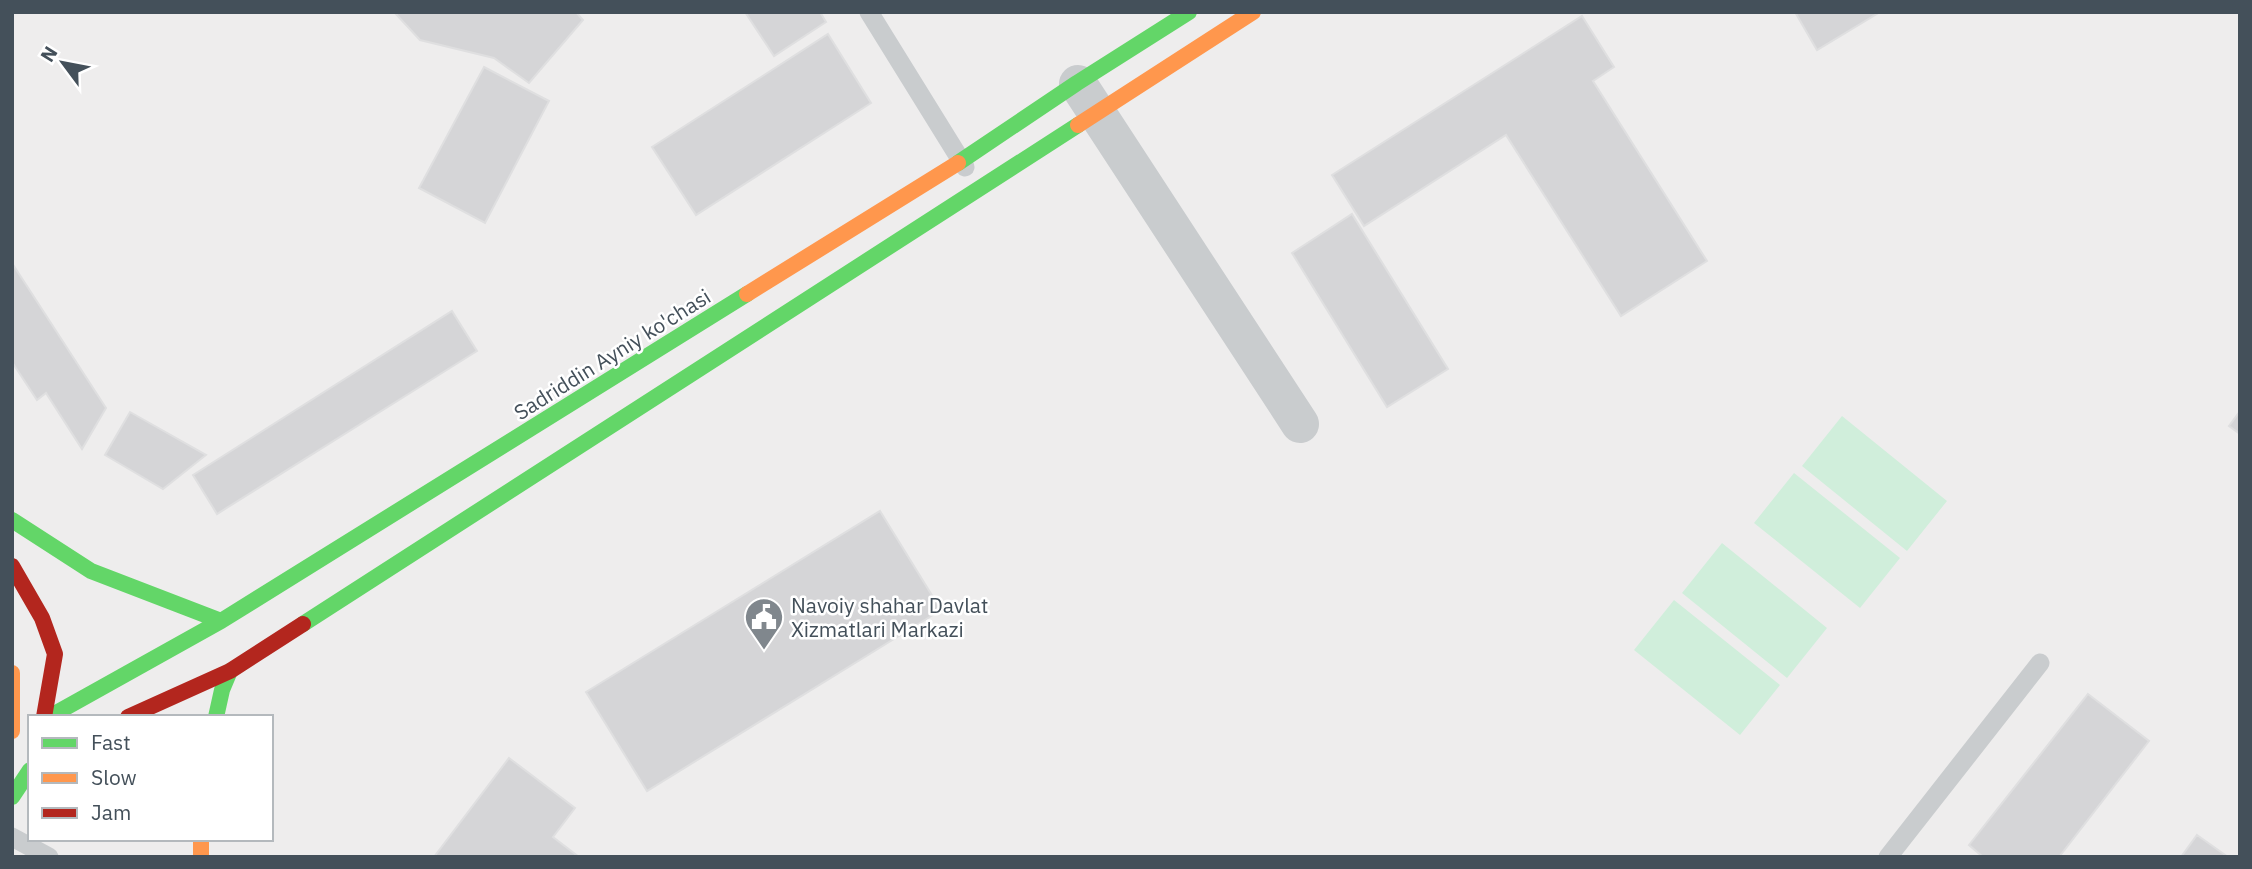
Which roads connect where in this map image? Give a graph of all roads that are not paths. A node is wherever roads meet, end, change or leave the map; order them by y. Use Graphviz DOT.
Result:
graph roads {
  1 [pos="869,12"];
  2 [pos="1189,12"];
  3 [pos="1253,12"];
  4 [pos="1086,97"];
  5 [pos="961,161"];
  6 [pos="979,188"];
  7 [pos="1300,424"];
  8 [pos="12,520"];
  9 [pos="12,565"];
  10 [pos="221,621"];
  11 [pos="2040,663"];
  12 [pos="230,671"];
  13 [pos="12,673"];
  14 [pos="47,715"];
  15 [pos="51,715"];
  16 [pos="132,715"];
  17 [pos="216,715"];
  18 [pos="13,722"];
  19 [pos="12,731"];
  20 [pos="27,761"];
  21 [pos="12,797"];
  22 [pos="12,837"];
  23 [pos="48,857"];
  24 [pos="1888,857"];
  1 -- 5 [label="lane"];
  2 -- 4 [label="main road, Sadriddin Ayniy ko'chasi"];
  3 -- 4 [label="main road, Sadriddin Ayniy ko'chasi"];
  4 -- 5 [label="main road, Sadriddin Ayniy ko'chasi"];
  4 -- 6 [label="main road, Sadriddin Ayniy ko'chasi"];
  4 -- 7 [label="street"];
  5 -- 6 [label="lane"];
  5 -- 10 [label="main road, Sadriddin Ayniy ko'chasi"];
  6 -- 12 [label="main road, Sadriddin Ayniy ko'chasi"];
  8 -- 10 [label="main road"];
  9 -- 14 [label="main road"];
  10 -- 15 [label="main road, Sadriddin Ayniy ko'chasi"];
  11 -- 24 [label="lane"];
  12 -- 16 [label="main road, Sadriddin Ayniy ko'chasi"];
  12 -- 17 [label="main road"];
  13 -- 18 [label="main road"];
  18 -- 19 [label="main road"];
  20 -- 21 [label="main road"];
  22 -- 23 [label="lane"];
}
